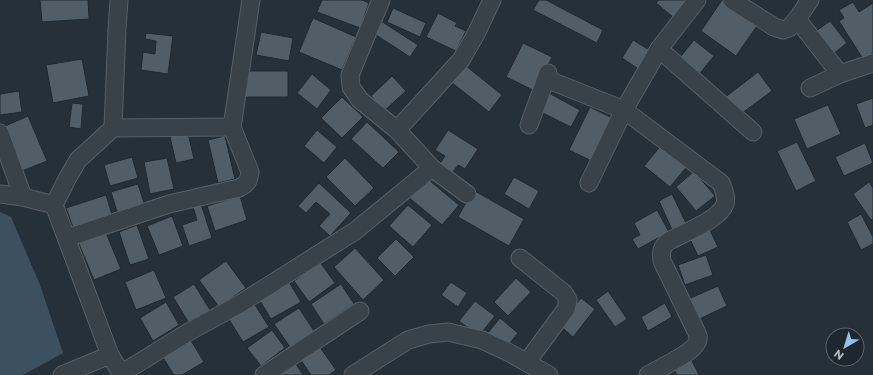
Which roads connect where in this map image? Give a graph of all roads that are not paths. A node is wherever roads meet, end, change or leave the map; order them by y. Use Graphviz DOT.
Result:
graph roads {
  1 [pos="119,0"];
  2 [pos="251,0"];
  3 [pos="381,0"];
  4 [pos="492,0"];
  5 [pos="697,0"];
  6 [pos="732,0"];
  7 [pos="810,0"];
  8 [pos="797,19"];
  9 [pos="659,49"];
  10 [pos="873,63"];
  11 [pos="840,74"];
  12 [pos="810,88"];
  13 [pos="624,110"];
  14 [pos="529,125"];
  15 [pos="232,127"];
  16 [pos="113,128"];
  17 [pos="397,130"];
  18 [pos="753,132"];
  19 [pos="0,133"];
  20 [pos="432,168"];
  21 [pos="589,183"];
  22 [pos="0,194"];
  23 [pos="467,194"];
  24 [pos="23,197"];
  25 [pos="54,205"];
  26 [pos="67,238"];
  27 [pos="520,258"];
  28 [pos="360,312"];
  29 [pos="110,355"];
  30 [pos="527,362"];
  31 [pos="122,374"];
  32 [pos="62,375"];
  33 [pos="264,375"];
  34 [pos="353,375"];
  35 [pos="549,375"];
  36 [pos="648,375"];
  1 -- 16 [label="street"];
  2 -- 15 [label="street"];
  3 -- 17 [label="street"];
  4 -- 17 [label="street"];
  5 -- 9 [label="street"];
  6 -- 8 [label="street"];
  7 -- 8 [label="street"];
  8 -- 11 [label="street"];
  9 -- 13 [label="street"];
  9 -- 18 [label="street"];
  10 -- 11 [label="street"];
  11 -- 12 [label="street"];
  13 -- 14 [label="street"];
  13 -- 21 [label="street"];
  13 -- 36 [label="street"];
  15 -- 16 [label="street"];
  15 -- 26 [label="street"];
  16 -- 25 [label="street"];
  17 -- 20 [label="street"];
  19 -- 24 [label="street"];
  20 -- 23 [label="street"];
  20 -- 31 [label="street"];
  22 -- 24 [label="street"];
  24 -- 25 [label="street"];
  25 -- 26 [label="street"];
  26 -- 29 [label="street"];
  27 -- 30 [label="street"];
  28 -- 33 [label="street"];
  29 -- 31 [label="street"];
  29 -- 32 [label="street"];
  30 -- 34 [label="street"];
  30 -- 35 [label="street"];
}
